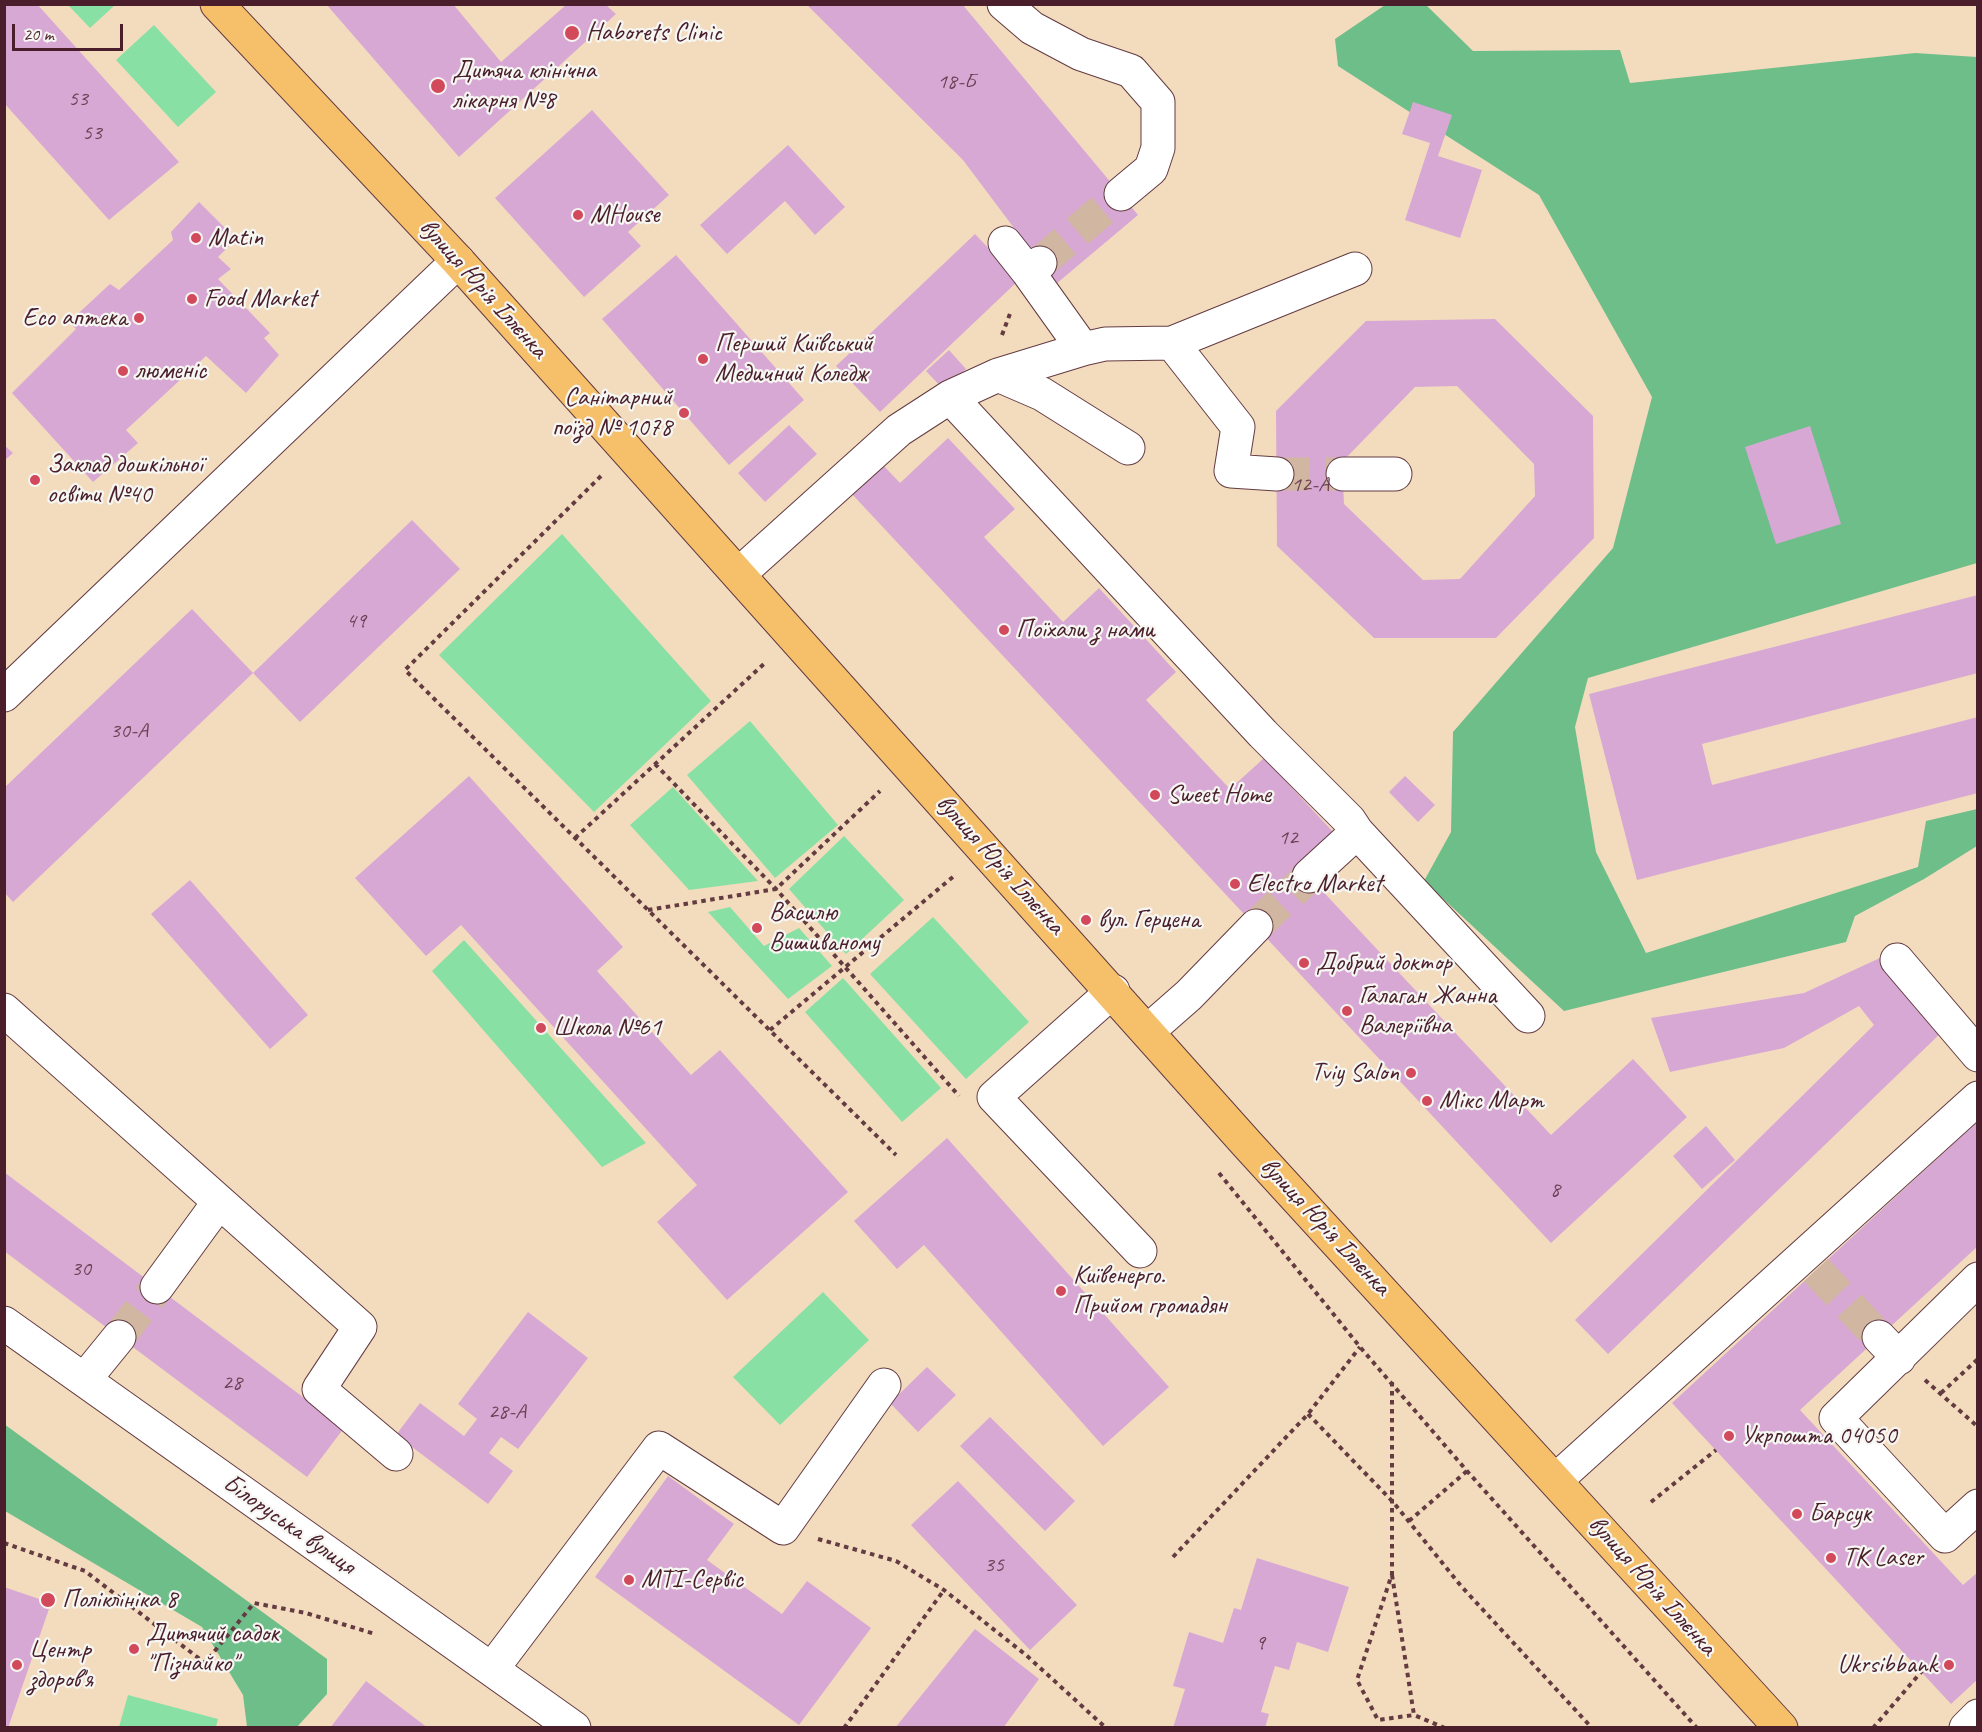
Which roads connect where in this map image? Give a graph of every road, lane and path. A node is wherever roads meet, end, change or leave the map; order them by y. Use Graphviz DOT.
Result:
graph roads {
  1 [pos="1004,4"];
  2 [pos="219,5"];
  3 [pos="1121,194"];
  4 [pos="1005,243"];
  5 [pos="458,261"];
  6 [pos="1355,269"];
  7 [pos="1172,343"];
  8 [pos="1083,349"];
  9 [pos="998,375"];
  10 [pos="951,397"];
  11 [pos="1128,448"];
  12 [pos="1276,474"];
  13 [pos="1343,474"];
  14 [pos="1395,474"];
  15 [pos="601,476"];
  16 [pos="739,574"];
  17 [pos="766,663"];
  18 [pos="4,694"];
  19 [pos="655,764"];
  20 [pos="880,791"];
  21 [pos="1357,832"];
  22 [pos="575,838"];
  23 [pos="954,876"];
  24 [pos="1309,876"];
  25 [pos="776,889"];
  26 [pos="648,910"];
  27 [pos="1256,926"];
  28 [pos="1897,960"];
  29 [pos="846,966"];
  30 [pos="1113,991"];
  31 [pos="4,1011"];
  32 [pos="1528,1016"];
  33 [pos="770,1030"];
  34 [pos="1148,1031"];
  35 [pos="1977,1055"];
  36 [pos="959,1096"];
  37 [pos="1977,1098"];
  38 [pos="896,1155"];
  39 [pos="1219,1173"];
  40 [pos="219,1202"];
  41 [pos="1140,1251"];
  42 [pos="1977,1279"];
  43 [pos="157,1287"];
  44 [pos="4,1323"];
  45 [pos="119,1337"];
  46 [pos="1360,1347"];
  47 [pos="1889,1348"];
  48 [pos="1977,1359"];
  49 [pos="84,1380"];
  50 [pos="1392,1382"];
  51 [pos="884,1385"];
  52 [pos="1941,1393"];
  53 [pos="1308,1414"];
  54 [pos="1977,1427"];
  55 [pos="1716,1450"];
  56 [pos="396,1454"];
  57 [pos="1467,1471"];
  58 [pos="1556,1479"];
  59 [pos="1394,1502"];
  60 [pos="1651,1502"];
  61 [pos="1977,1506"];
  62 [pos="1409,1521"];
  63 [pos="783,1528"];
  64 [pos="4,1543"];
  65 [pos="1173,1557"];
  66 [pos="1392,1574"];
  67 [pos="944,1590"];
  68 [pos="375,1634"];
  69 [pos="492,1669"];
  70 [pos="1922,1671"];
  71 [pos="1414,1715"];
  72 [pos="1977,1716"];
  73 [pos="574,1728"];
  74 [pos="844,1728"];
  75 [pos="1106,1728"];
  76 [pos="1444,1728"];
  77 [pos="1592,1728"];
  78 [pos="1696,1728"];
  79 [pos="1781,1728"];
  80 [pos="1873,1728"];
  81 [pos="1966,1728"];
  1 -- 3 [label="street"];
  2 -- 5 [label="main road, вулиця Юрія Іллєнка"];
  4 -- 8 [label="street"];
  5 -- 16 [label="main road, вулиця Юрія Іллєнка"];
  5 -- 18 [label="street"];
  6 -- 7 [label="street"];
  7 -- 8 [label="street"];
  7 -- 12 [label="street"];
  8 -- 9 [label="street"];
  9 -- 10 [label="street"];
  9 -- 11 [label="street"];
  10 -- 16 [label="street"];
  10 -- 21 [label="street"];
  13 -- 14 [label="street"];
  15 -- 22 [label="path"];
  16 -- 30 [label="main road, вулиця Юрія Іллєнка"];
  17 -- 19 [label="path"];
  19 -- 22 [label="path"];
  19 -- 25 [label="path"];
  20 -- 25 [label="path"];
  21 -- 24 [label="street"];
  21 -- 32 [label="street"];
  22 -- 26 [label="path"];
  23 -- 29 [label="path"];
  25 -- 26 [label="path"];
  25 -- 29 [label="path"];
  26 -- 33 [label="path"];
  27 -- 34 [label="street"];
  28 -- 35 [label="street"];
  29 -- 33 [label="path"];
  29 -- 36 [label="path"];
  30 -- 34 [label="main road, вулиця Юрія Іллєнка"];
  30 -- 41 [label="street"];
  31 -- 40 [label="street"];
  33 -- 38 [label="path"];
  34 -- 58 [label="main road, вулиця Юрія Іллєнка"];
  37 -- 58 [label="street"];
  39 -- 46 [label="path"];
  40 -- 43 [label="street"];
  40 -- 56 [label="street"];
  42 -- 47 [label="street"];
  44 -- 49 [label="street, Білоруська вулиця"];
  45 -- 49 [label="street"];
  46 -- 50 [label="path"];
  46 -- 53 [label="path"];
  47 -- 52 [label="path"];
  47 -- 61 [label="street"];
  48 -- 52 [label="path"];
  49 -- 69 [label="street, Білоруська вулиця"];
  50 -- 57 [label="path"];
  50 -- 59 [label="path"];
  51 -- 63 [label="street"];
  52 -- 54 [label="path"];
  53 -- 59 [label="path"];
  53 -- 65 [label="path"];
  55 -- 60 [label="path"];
  57 -- 62 [label="path"];
  57 -- 78 [label="path"];
  58 -- 79 [label="main road, вулиця Юрія Іллєнка"];
  59 -- 62 [label="path"];
  59 -- 66 [label="path"];
  62 -- 77 [label="path"];
  63 -- 67 [label="path"];
  63 -- 69 [label="street"];
  64 -- 68 [label="path"];
  66 -- 71 [label="path"];
  66 -- 71 [label="path"];
  67 -- 74 [label="path"];
  67 -- 75 [label="path"];
  69 -- 73 [label="street, Білоруська вулиця"];
  70 -- 80 [label="path"];
  71 -- 76 [label="path"];
  72 -- 81 [label="street"];
}
